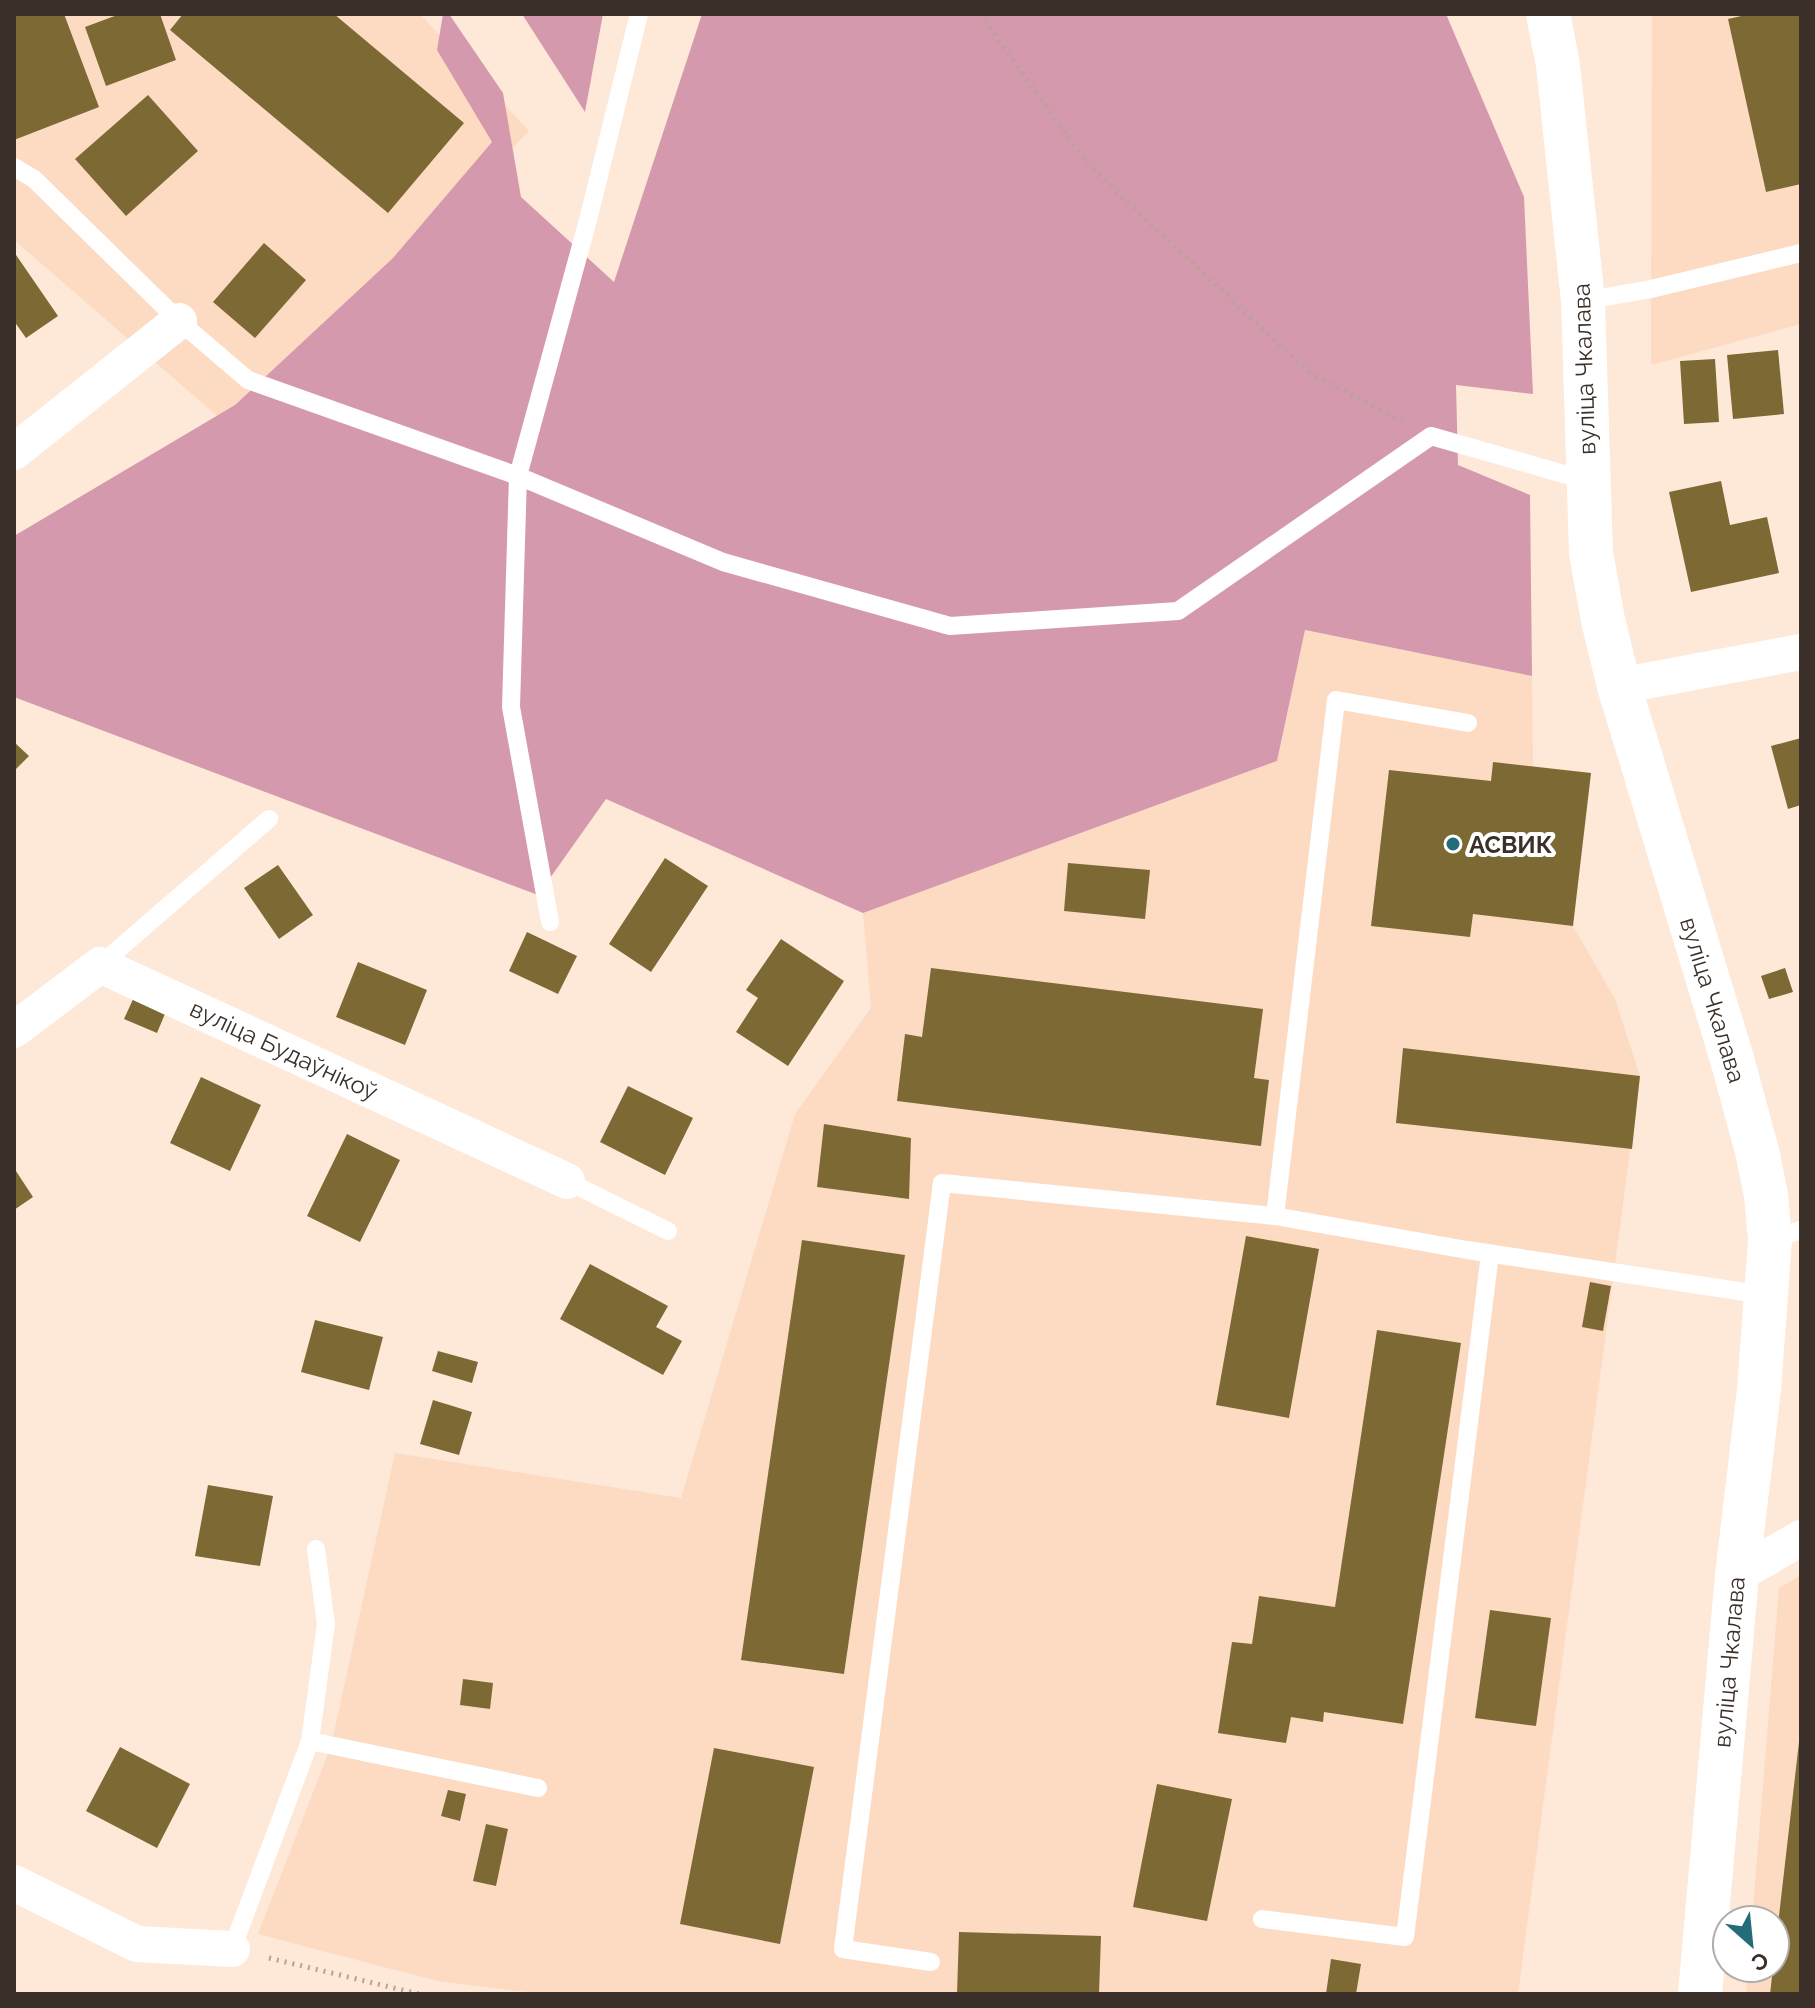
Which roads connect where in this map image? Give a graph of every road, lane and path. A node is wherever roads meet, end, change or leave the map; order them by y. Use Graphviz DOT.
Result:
graph roads {
  1 [pos="639,14"];
  2 [pos="980,14"];
  3 [pos="1548,14"];
  4 [pos="14,167"];
  5 [pos="1801,253"];
  6 [pos="1583,301"];
  7 [pos="179,321"];
  8 [pos="1431,436"];
  9 [pos="14,452"];
  10 [pos="518,476"];
  11 [pos="1589,481"];
  12 [pos="1801,652"];
  13 [pos="1619,686"];
  14 [pos="1468,723"];
  15 [pos="269,819"];
  16 [pos="550,922"];
  17 [pos="100,965"];
  18 [pos="14,1030"];
  19 [pos="567,1181"];
  20 [pos="1275,1216"];
  21 [pos="668,1231"];
  22 [pos="1786,1235"];
  23 [pos="1490,1254"];
  24 [pos="1766,1295"];
  25 [pos="1801,1538"];
  26 [pos="316,1549"];
  27 [pos="1737,1575"];
  28 [pos="310,1741"];
  29 [pos="538,1788"];
  30 [pos="14,1883"];
  31 [pos="1262,1919"];
  32 [pos="232,1949"];
  33 [pos="931,1962"];
  34 [pos="419,1994"];
  35 [pos="1700,1994"];
  1 -- 10 [label="lane"];
  2 -- 8 [label="path"];
  3 -- 6 [label="street, вуліца Чкалава"];
  4 -- 7 [label="lane"];
  5 -- 6 [label="lane"];
  6 -- 11 [label="street, вуліца Чкалава"];
  7 -- 9 [label="street"];
  7 -- 10 [label="lane"];
  8 -- 10 [label="lane"];
  8 -- 11 [label="lane"];
  10 -- 16 [label="lane"];
  11 -- 13 [label="street, вуліца Чкалава"];
  12 -- 13 [label="street"];
  13 -- 22 [label="street, вуліца Чкалава"];
  14 -- 20 [label="lane"];
  15 -- 17 [label="lane"];
  17 -- 18 [label="street"];
  17 -- 19 [label="street, вуліца Будаўнікоў"];
  19 -- 21 [label="lane"];
  20 -- 23 [label="lane"];
  20 -- 33 [label="lane"];
  22 -- 24 [label="street, вуліца Чкалава"];
  23 -- 24 [label="lane"];
  23 -- 31 [label="lane"];
  24 -- 27 [label="street, вуліца Чкалава"];
  25 -- 27 [label="street"];
  26 -- 28 [label="lane"];
  27 -- 35 [label="street, вуліца Чкалава"];
  28 -- 29 [label="lane"];
  28 -- 32 [label="lane"];
  30 -- 32 [label="street"];
  32 -- 34 [label="path"];
}
